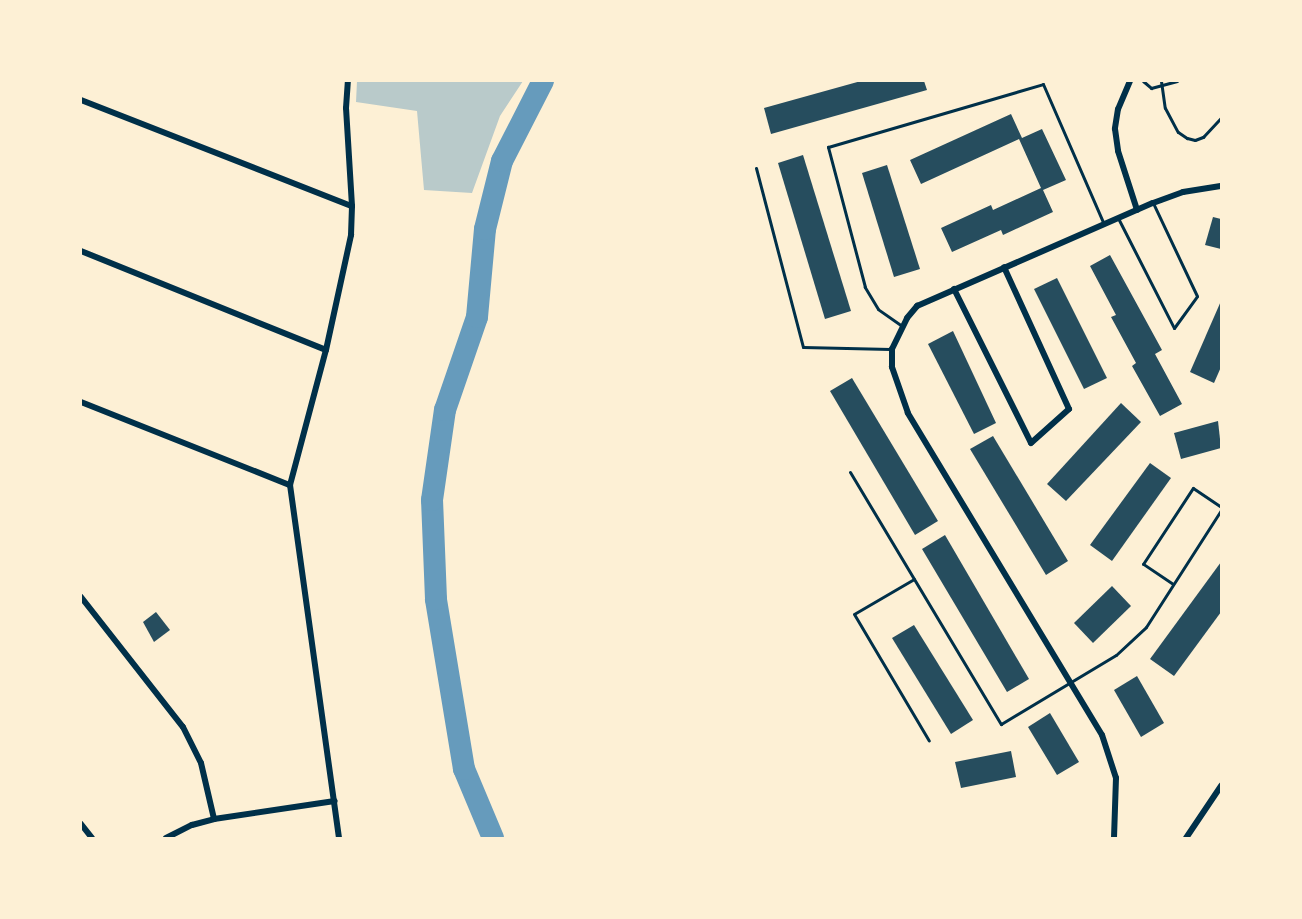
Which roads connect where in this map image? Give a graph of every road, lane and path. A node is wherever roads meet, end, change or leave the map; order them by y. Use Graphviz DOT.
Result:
graph roads {
  1 [pos="348,81"];
  2 [pos="1130,81"];
  3 [pos="1143,81"];
  4 [pos="1161,81"];
  5 [pos="1177,81"];
  6 [pos="1162,86"];
  7 [pos="81,100"];
  8 [pos="1221,118"];
  9 [pos="756,168"];
  10 [pos="1221,186"];
  11 [pos="1153,203"];
  12 [pos="352,206"];
  13 [pos="1137,210"];
  14 [pos="1118,218"];
  15 [pos="1104,224"];
  16 [pos="81,251"];
  17 [pos="1004,267"];
  18 [pos="954,289"];
  19 [pos="903,326"];
  20 [pos="892,349"];
  21 [pos="326,350"];
  22 [pos="81,402"];
  23 [pos="850,472"];
  24 [pos="290,485"];
  25 [pos="1221,508"];
  26 [pos="914,579"];
  27 [pos="1173,585"];
  28 [pos="81,597"];
  29 [pos="1070,682"];
  30 [pos="929,741"];
  31 [pos="1221,786"];
  32 [pos="335,801"];
  33 [pos="214,819"];
  34 [pos="81,824"];
  35 [pos="92,838"];
  36 [pos="166,838"];
  37 [pos="339,838"];
  38 [pos="1113,838"];
  39 [pos="1186,838"];
  1 -- 12 [label="street"];
  2 -- 13 [label="street"];
  3 -- 6 [label="lane"];
  4 -- 6 [label="lane"];
  5 -- 6 [label="lane"];
  6 -- 8 [label="lane"];
  7 -- 12 [label="street"];
  9 -- 20 [label="lane"];
  10 -- 11 [label="street"];
  11 -- 13 [label="street"];
  11 -- 14 [label="lane"];
  12 -- 21 [label="street"];
  13 -- 14 [label="street"];
  14 -- 15 [label="street"];
  15 -- 17 [label="street"];
  15 -- 19 [label="lane"];
  16 -- 21 [label="street"];
  17 -- 18 [label="street"];
  17 -- 18 [label="street"];
  18 -- 19 [label="street"];
  19 -- 20 [label="street"];
  20 -- 29 [label="street"];
  21 -- 24 [label="street"];
  22 -- 24 [label="street"];
  23 -- 26 [label="lane"];
  24 -- 32 [label="street"];
  25 -- 27 [label="lane"];
  25 -- 27 [label="lane"];
  26 -- 29 [label="lane"];
  26 -- 30 [label="lane"];
  27 -- 29 [label="lane"];
  28 -- 33 [label="street"];
  29 -- 38 [label="street"];
  31 -- 39 [label="street"];
  32 -- 33 [label="street"];
  32 -- 37 [label="street"];
  33 -- 36 [label="street"];
  34 -- 35 [label="street"];
}
